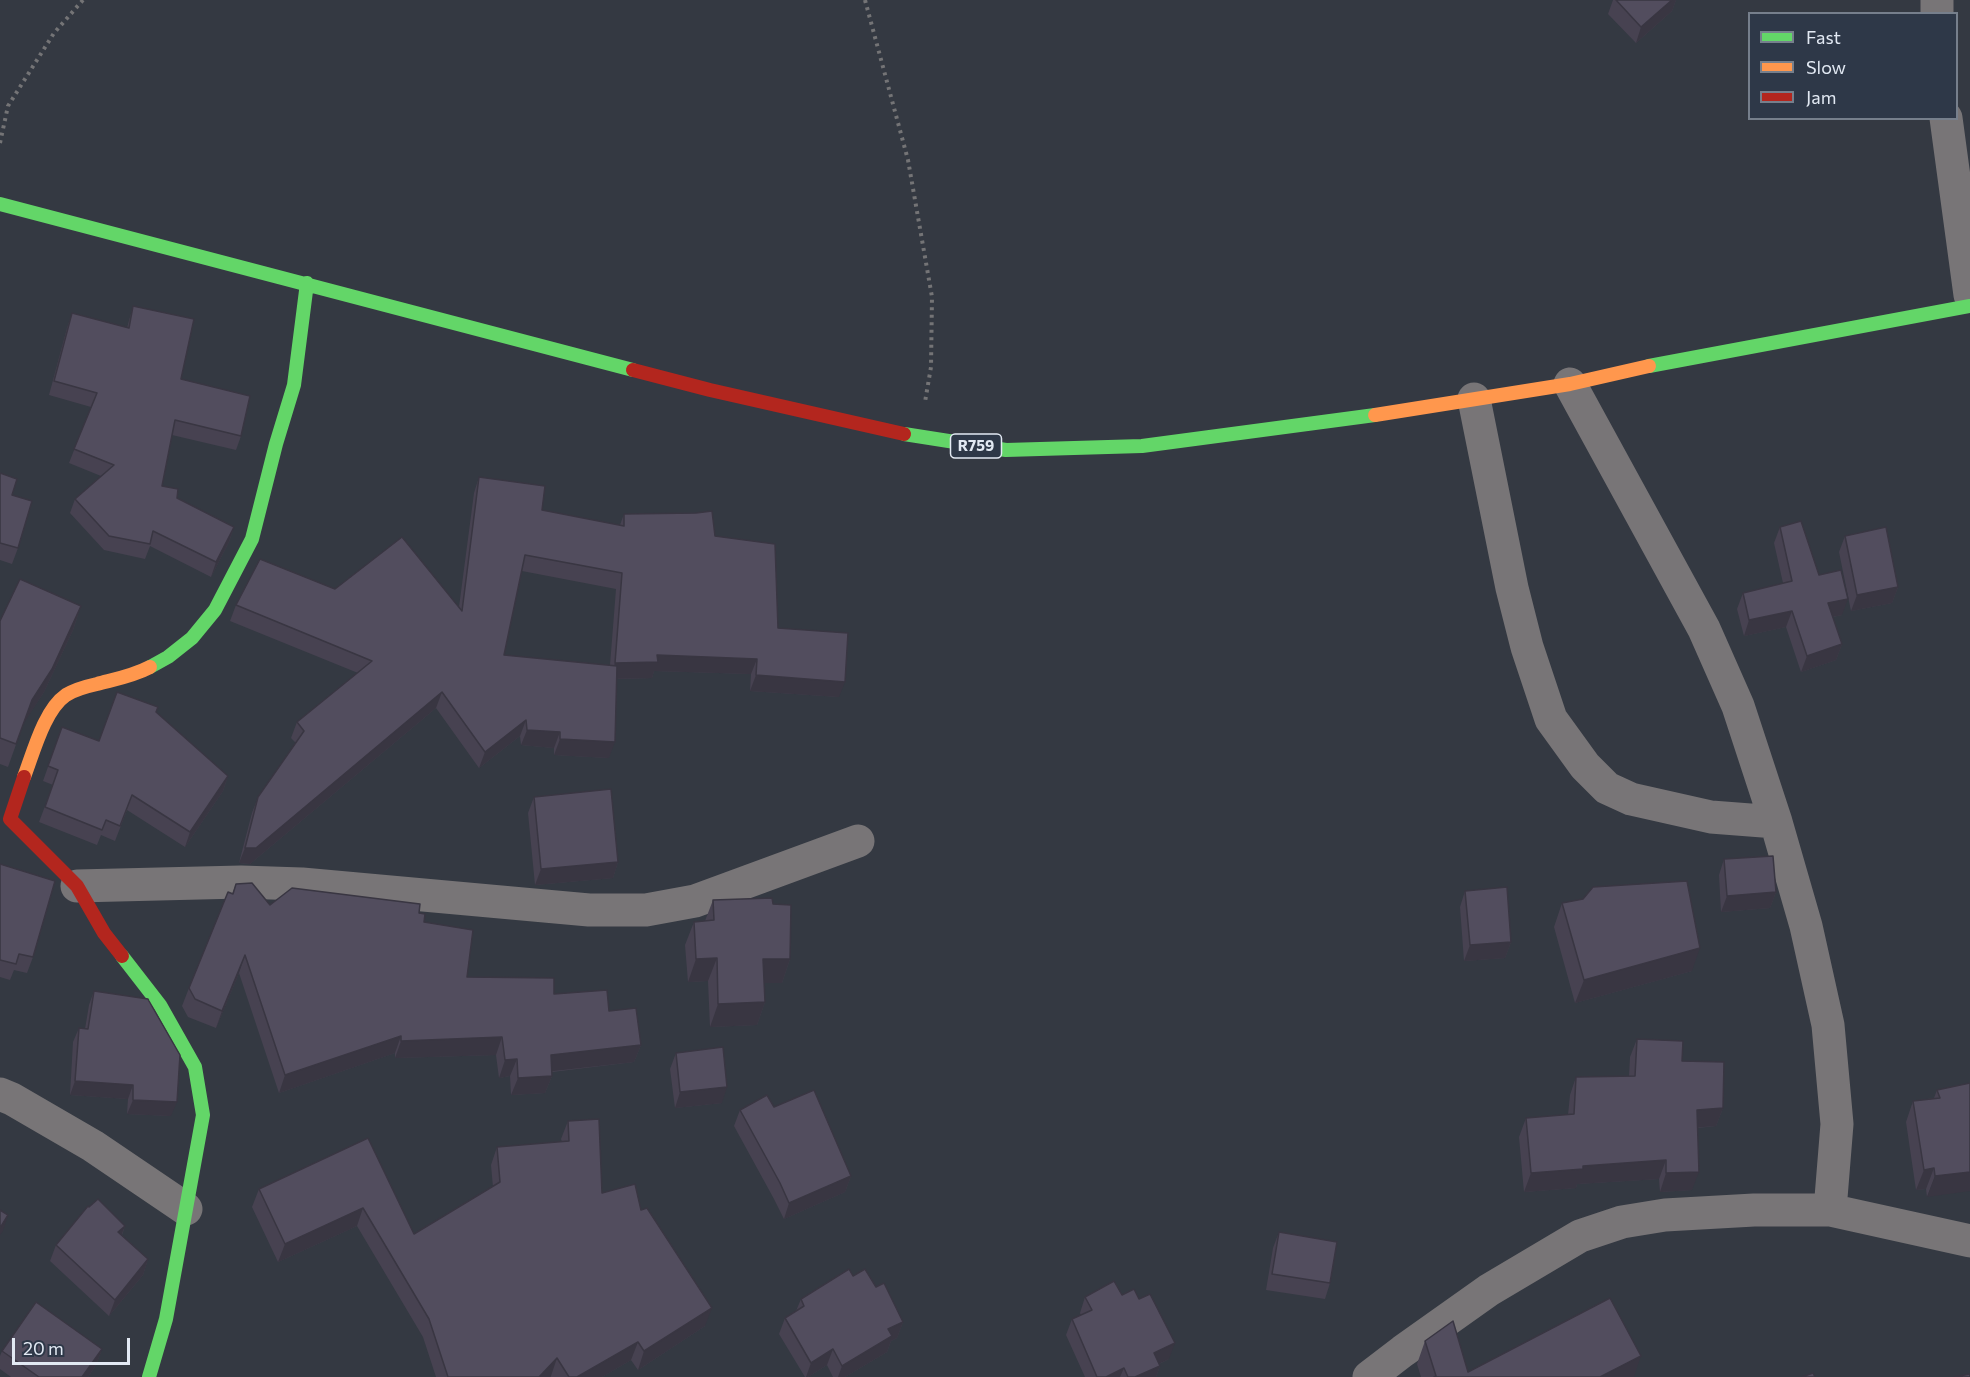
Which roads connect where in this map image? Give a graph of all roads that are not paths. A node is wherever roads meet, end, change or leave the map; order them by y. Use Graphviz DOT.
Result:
graph roads {
  1 [pos="1946,120"];
  2 [pos="0,204"];
  3 [pos="307,283"];
  4 [pos="1970,295"];
  5 [pos="1970,306"];
  6 [pos="1570,384"];
  7 [pos="1474,399"];
  8 [pos="5,815"];
  9 [pos="1776,822"];
  10 [pos="858,841"];
  11 [pos="77,886"];
  12 [pos="0,1094"];
  13 [pos="186,1209"];
  14 [pos="1830,1210"];
  15 [pos="1970,1241"];
  16 [pos="149,1377"];
  17 [pos="1369,1377"];
  1 -- 4 [label="street"];
  2 -- 3 [label="main road, R759"];
  3 -- 7 [label="main road, R759"];
  3 -- 8 [label="main road"];
  5 -- 6 [label="main road, R759"];
  6 -- 7 [label="main road, R759"];
  6 -- 9 [label="street"];
  7 -- 9 [label="street"];
  8 -- 11 [label="main road"];
  9 -- 14 [label="street"];
  10 -- 11 [label="street"];
  11 -- 13 [label="main road"];
  12 -- 13 [label="street"];
  13 -- 16 [label="main road"];
  14 -- 15 [label="street"];
  14 -- 17 [label="street"];
}
